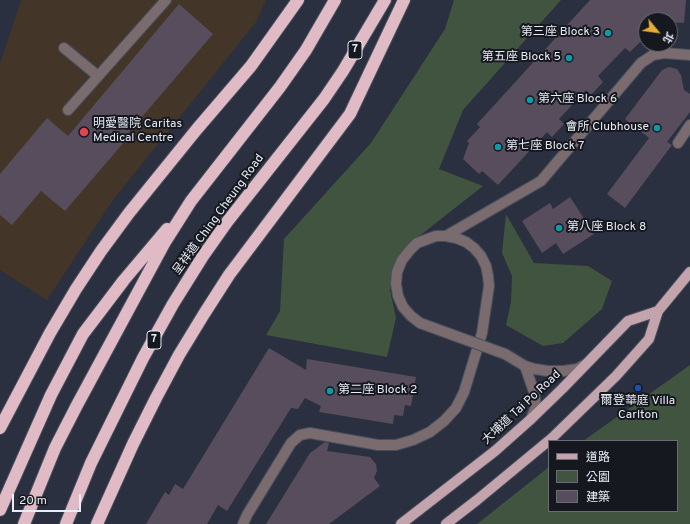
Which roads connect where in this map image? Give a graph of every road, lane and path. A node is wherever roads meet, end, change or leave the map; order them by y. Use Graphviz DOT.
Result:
graph roads {
  1 [pos="166,0"];
  2 [pos="298,0"];
  3 [pos="335,0"];
  4 [pos="385,0"];
  5 [pos="404,0"];
  6 [pos="64,48"];
  7 [pos="690,55"];
  8 [pos="98,76"];
  9 [pos="68,110"];
  10 [pos="690,125"];
  11 [pos="678,143"];
  12 [pos="191,201"];
  13 [pos="446,236"];
  14 [pos="690,272"];
  15 [pos="658,311"];
  16 [pos="589,362"];
  17 [pos="525,366"];
  18 [pos="531,419"];
  19 [pos="0,428"];
  20 [pos="550,440"];
  21 [pos="548,441"];
  22 [pos="0,510"];
  23 [pos="24,524"];
  24 [pos="66,524"];
  25 [pos="97,524"];
  26 [pos="243,524"];
  27 [pos="401,524"];
  28 [pos="446,524"];
  1 -- 8 [label="lane"];
  2 -- 19 [label="highway"];
  3 -- 12 [label="highway"];
  4 -- 24 [label="highway, 呈祥道 Ching Cheung Road / 7"];
  5 -- 25 [label="highway"];
  6 -- 8 [label="lane"];
  7 -- 13 [label="lane"];
  8 -- 9 [label="lane"];
  10 -- 11 [label="lane"];
  12 -- 22 [label="highway"];
  12 -- 23 [label="highway"];
  13 -- 17 [label="lane, bridge"];
  13 -- 26 [label="lane"];
  14 -- 15 [label="main road"];
  15 -- 16 [label="main road, 大埔道 Tai Po Road"];
  15 -- 20 [label="main road"];
  16 -- 17 [label="lane"];
  16 -- 18 [label="main road, 大埔道 Tai Po Road"];
  17 -- 18 [label="lane"];
  18 -- 27 [label="main road, 大埔道 Tai Po Road"];
  21 -- 28 [label="main road"];
}
